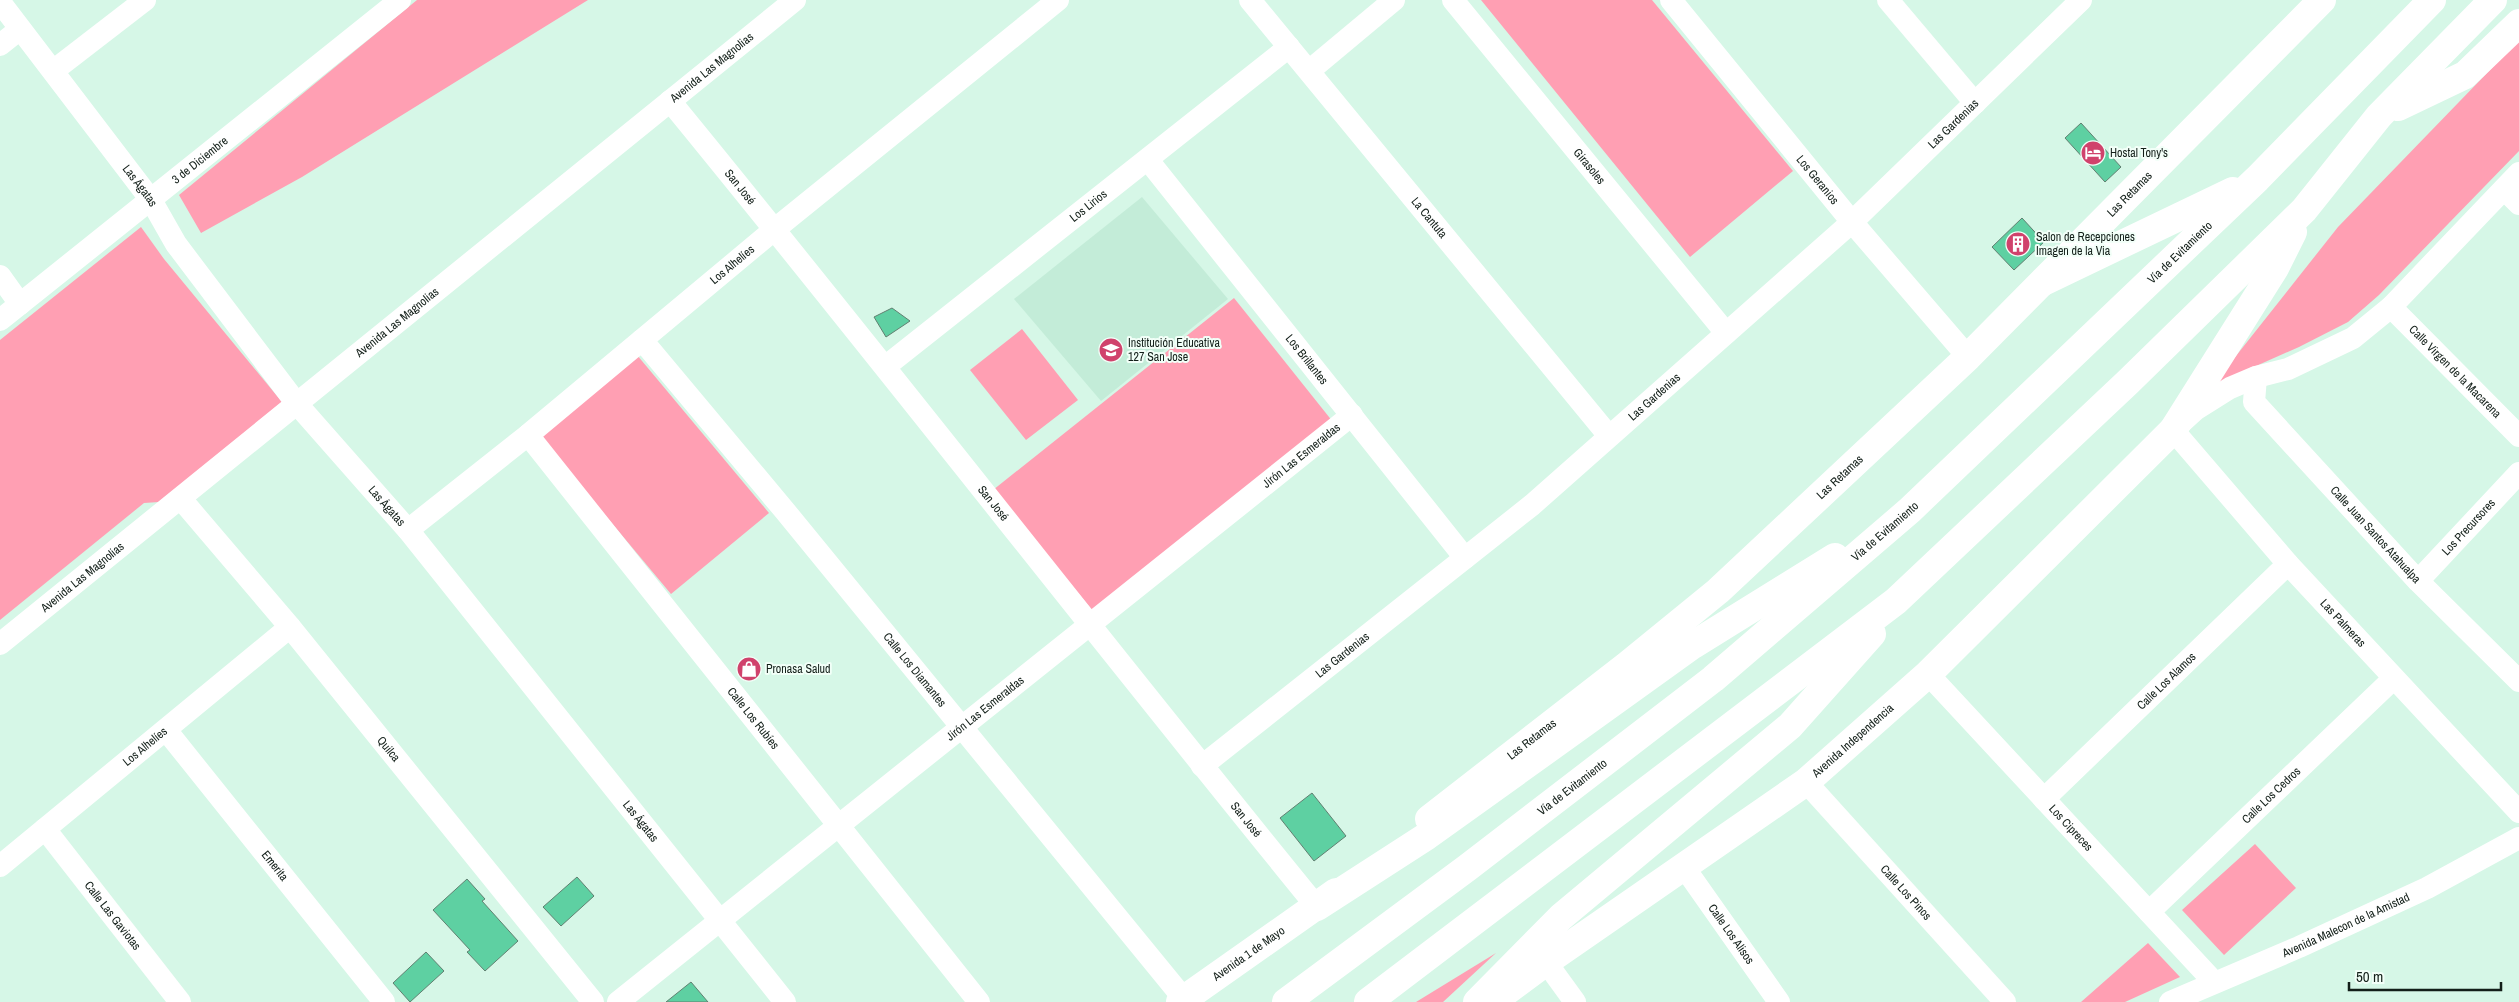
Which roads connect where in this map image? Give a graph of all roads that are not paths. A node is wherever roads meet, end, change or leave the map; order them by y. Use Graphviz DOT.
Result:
graph roads {
  1 [pos="145,0"];
  2 [pos="400,0"];
  3 [pos="795,0"];
  4 [pos="1058,0"];
  5 [pos="1250,0"];
  6 [pos="1394,0"];
  7 [pos="1453,0"];
  8 [pos="1672,0"];
  9 [pos="1888,0"];
  10 [pos="2081,0"];
  11 [pos="2322,0"];
  12 [pos="2431,0"];
  13 [pos="2493,0"];
  14 [pos="0,2"];
  15 [pos="2519,23"];
  16 [pos="20,28"];
  17 [pos="0,45"];
  18 [pos="1289,47"];
  19 [pos="53,71"];
  20 [pos="1309,71"];
  21 [pos="670,101"];
  22 [pos="1975,104"];
  23 [pos="2379,116"];
  24 [pos="1148,160"];
  25 [pos="2519,173"];
  26 [pos="2257,179"];
  27 [pos="2511,196"];
  28 [pos="151,200"];
  29 [pos="2304,210"];
  30 [pos="1852,222"];
  31 [pos="775,229"];
  32 [pos="0,276"];
  33 [pos="2043,282"];
  34 [pos="20,304"];
  35 [pos="2391,307"];
  36 [pos="0,320"];
  37 [pos="1726,333"];
  38 [pos="642,340"];
  39 [pos="1968,357"];
  40 [pos="886,366"];
  41 [pos="2256,377"];
  42 [pos="297,404"];
  43 [pos="1352,415"];
  44 [pos="2173,430"];
  45 [pos="528,435"];
  46 [pos="1609,436"];
  47 [pos="2519,436"];
  48 [pos="2519,473"];
  49 [pos="181,498"];
  50 [pos="1910,510"];
  51 [pos="408,530"];
  52 [pos="1465,558"];
  53 [pos="2288,564"];
  54 [pos="2418,581"];
  55 [pos="1896,601"];
  56 [pos="1089,626"];
  57 [pos="290,627"];
  58 [pos="0,644"];
  59 [pos="1928,674"];
  60 [pos="2393,679"];
  61 [pos="2519,681"];
  62 [pos="962,729"];
  63 [pos="166,730"];
  64 [pos="1202,766"];
  65 [pos="1806,782"];
  66 [pos="2044,799"];
  67 [pos="2519,812"];
  68 [pos="838,825"];
  69 [pos="45,829"];
  70 [pos="2519,838"];
  71 [pos="0,866"];
  72 [pos="1684,867"];
  73 [pos="1317,907"];
  74 [pos="2148,912"];
  75 [pos="720,919"];
  76 [pos="1546,962"];
  77 [pos="2214,982"];
  78 [pos="1182,1001"];
  79 [pos="180,1002"];
  80 [pos="384,1002"];
  81 [pos="593,1002"];
  82 [pos="618,1002"];
  83 [pos="785,1002"];
  84 [pos="979,1002"];
  85 [pos="1286,1002"];
  86 [pos="1368,1002"];
  87 [pos="1477,1002"];
  88 [pos="1492,1002"];
  89 [pos="1575,1002"];
  90 [pos="1779,1002"];
  91 [pos="2005,1002"];
  92 [pos="2170,1002"];
  1 -- 19 [label="street"];
  2 -- 28 [label="street, 3 de Diciembre"];
  3 -- 21 [label="street, Avenida Las Magnolias"];
  4 -- 31 [label="street, Los Alhelíes"];
  5 -- 18 [label="street, La Cantuta"];
  6 -- 20 [label="street"];
  7 -- 37 [label="street, Girasoles"];
  8 -- 30 [label="street, Los Geranios"];
  9 -- 22 [label="street"];
  10 -- 22 [label="street, Las Gardenias"];
  11 -- 33 [label="main road, Las Retamas"];
  12 -- 26 [label="main road, Vía de Evitamiento"];
  13 -- 23 [label="main road"];
  14 -- 16 [label="street, Las Ágatas"];
  15 -- 23 [label="main road"];
  16 -- 17 [label="street"];
  16 -- 19 [label="street, Las Ágatas"];
  18 -- 20 [label="street, La Cantuta"];
  18 -- 24 [label="street, Los Lirios"];
  19 -- 28 [label="street, Las Ágatas"];
  20 -- 46 [label="street, La Cantuta"];
  21 -- 31 [label="street, San José"];
  21 -- 42 [label="street, Avenida Las Magnolias"];
  22 -- 30 [label="street, Las Gardenias"];
  23 -- 29 [label="main road"];
  24 -- 40 [label="street, Los Lirios"];
  24 -- 43 [label="street, Los Brillantes"];
  25 -- 27 [label="street"];
  26 -- 33 [label="main road"];
  26 -- 50 [label="main road, Vía de Evitamiento"];
  27 -- 35 [label="street"];
  28 -- 34 [label="street, 3 de Diciembre"];
  28 -- 42 [label="street, Las Ágatas"];
  29 -- 44 [label="main road, Avenida Independencia"];
  29 -- 55 [label="main road"];
  30 -- 37 [label="street, Las Gardenias"];
  30 -- 39 [label="street, Los Geranios"];
  31 -- 38 [label="street, Los Alhelíes"];
  31 -- 40 [label="street, San José"];
  32 -- 34 [label="street"];
  33 -- 39 [label="main road, Las Retamas"];
  34 -- 36 [label="street, 3 de Diciembre"];
  35 -- 41 [label="street"];
  35 -- 47 [label="street, Calle Virgen de la Macarena"];
  37 -- 46 [label="street, Las Gardenias"];
  38 -- 45 [label="street, Los Alhelíes"];
  38 -- 62 [label="street, Calle Los Diamantes"];
  39 -- 73 [label="main road, Las Retamas"];
  40 -- 56 [label="street, San José"];
  41 -- 44 [label="street"];
  41 -- 54 [label="street, Calle Juan Santos Atahualpa"];
  42 -- 49 [label="street, Avenida Las Magnolias"];
  42 -- 51 [label="street, Las Ágatas"];
  43 -- 52 [label="street, Los Brillantes"];
  43 -- 56 [label="street, Jirón Las Esmeraldas"];
  44 -- 53 [label="street, Las Palmeras"];
  44 -- 59 [label="main road, Avenida Independencia"];
  45 -- 51 [label="street, Los Alhelíes"];
  45 -- 68 [label="street, Calle Los Rubíes"];
  46 -- 52 [label="street, Las Gardenias"];
  48 -- 54 [label="street, Los Precursores"];
  49 -- 57 [label="street, Quilca"];
  49 -- 58 [label="street, Avenida Las Magnolias"];
  50 -- 73 [label="main road"];
  50 -- 85 [label="main road, Vía de Evitamiento"];
  51 -- 75 [label="street, Las Ágatas"];
  52 -- 64 [label="street, Las Gardenias"];
  53 -- 60 [label="street, Las Palmeras"];
  53 -- 66 [label="street, Calle Los Alamos"];
  54 -- 61 [label="street, Calle Juan Santos Atahualpa"];
  55 -- 86 [label="main road"];
  55 -- 87 [label="main road"];
  56 -- 62 [label="street, Jirón Las Esmeraldas"];
  56 -- 64 [label="street, San José"];
  57 -- 63 [label="street, Los Alhelíes"];
  57 -- 81 [label="street, Quilca"];
  59 -- 65 [label="main road, Avenida Independencia"];
  59 -- 66 [label="street, Los Cipreces"];
  60 -- 67 [label="street, Las Palmeras"];
  60 -- 74 [label="street, Calle Los Cedros"];
  62 -- 68 [label="street, Jirón Las Esmeraldas"];
  62 -- 78 [label="street, Calle Los Diamantes"];
  63 -- 69 [label="street, Los Alhelíes"];
  63 -- 80 [label="street, Emerita"];
  64 -- 73 [label="street, San José"];
  65 -- 72 [label="main road, Avenida Independencia"];
  65 -- 91 [label="street, Calle Los Pinos"];
  66 -- 74 [label="street, Los Cipreces"];
  68 -- 75 [label="street, Jirón Las Esmeraldas"];
  68 -- 84 [label="street, Calle Los Rubíes"];
  69 -- 71 [label="street, Los Alhelíes"];
  69 -- 79 [label="street, Calle Las Gaviotas"];
  70 -- 77 [label="street, Avenida Malecon de la Amistad"];
  72 -- 76 [label="main road, Avenida Independencia"];
  72 -- 90 [label="street, Calle Los Alisos"];
  73 -- 78 [label="main road, Avenida 1 de Mayo"];
  74 -- 77 [label="street, Los Cipreces"];
  75 -- 82 [label="street, Jirón Las Esmeraldas"];
  75 -- 83 [label="street, Las Ágatas"];
  76 -- 88 [label="main road, Avenida Independencia"];
  76 -- 89 [label="street"];
  77 -- 92 [label="street, Avenida Malecon de la Amistad"];
}
